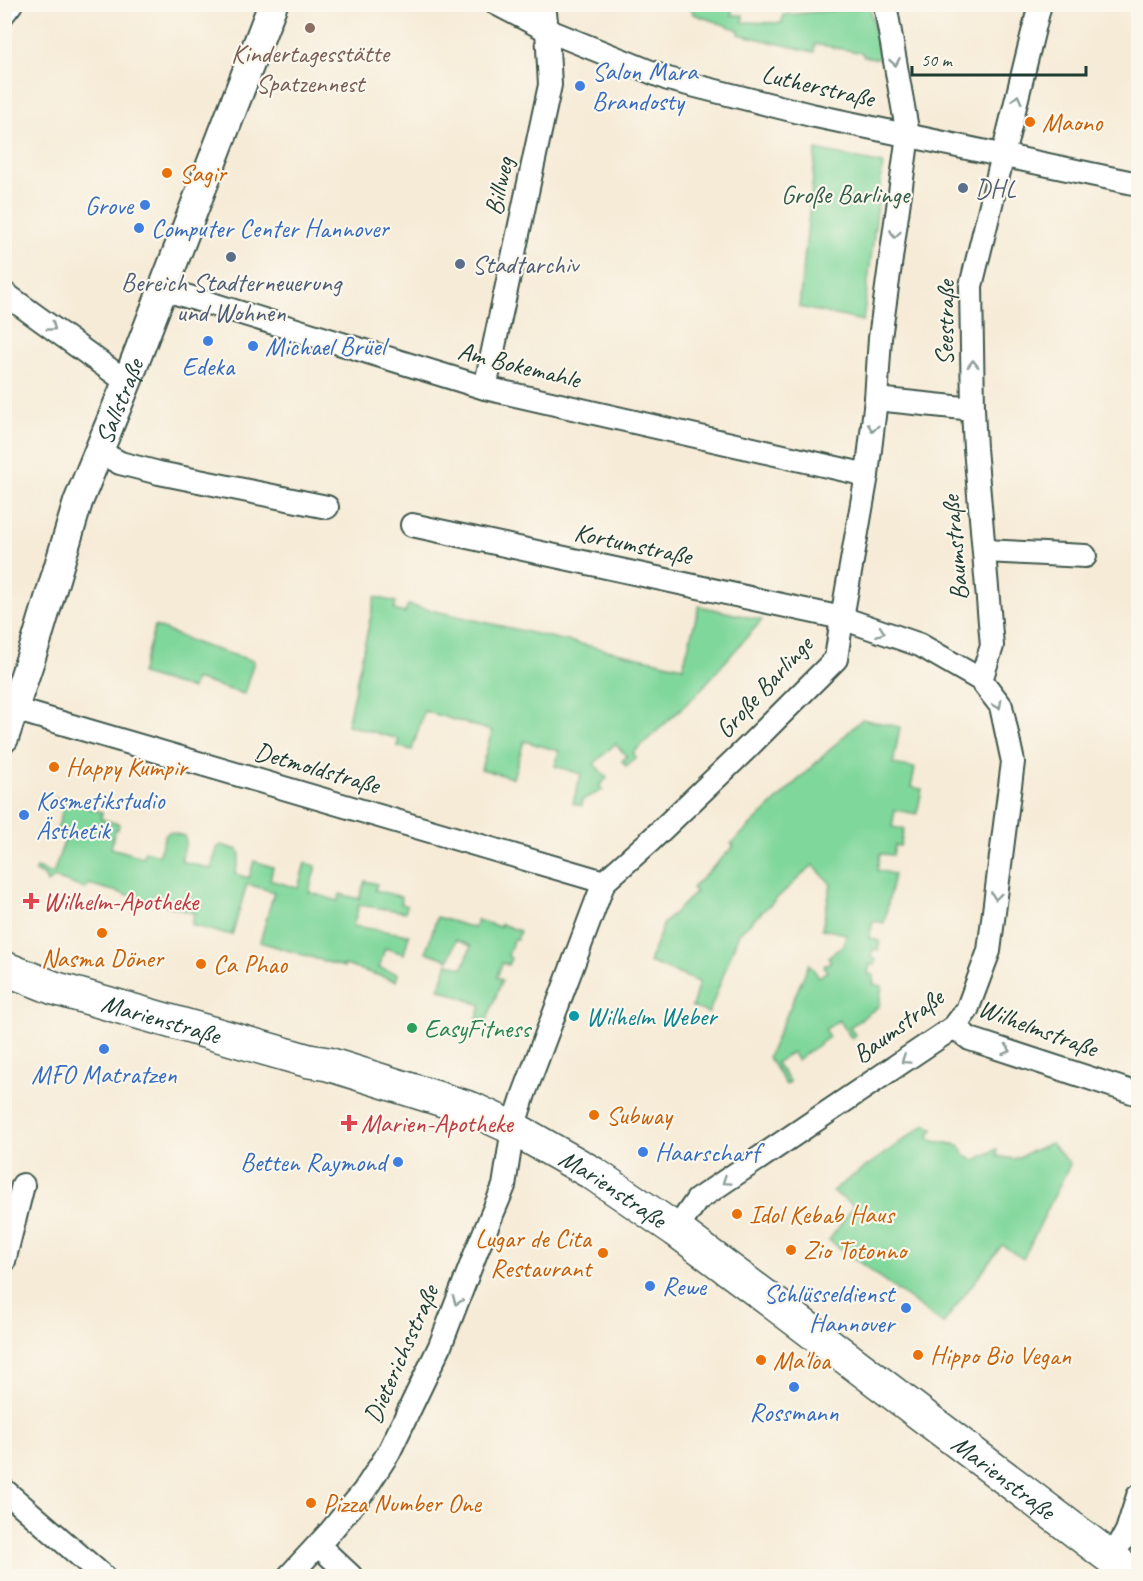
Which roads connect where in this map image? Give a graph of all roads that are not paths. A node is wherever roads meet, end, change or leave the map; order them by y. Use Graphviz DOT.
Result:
graph roads {
  1 [pos="11,4"];
  2 [pos="273,4"];
  3 [pos="497,4"];
  4 [pos="544,4"];
  5 [pos="885,4"];
  6 [pos="1040,4"];
  7 [pos="4,13"];
  8 [pos="547,30"];
  9 [pos="908,135"];
  10 [pos="1002,155"];
  11 [pos="1138,184"];
  12 [pos="163,289"];
  13 [pos="4,293"];
  14 [pos="127,382"];
  15 [pos="485,388"];
  16 [pos="876,399"];
  17 [pos="973,409"];
  18 [pos="98,451"];
  19 [pos="867,475"];
  20 [pos="327,507"];
  21 [pos="412,525"];
  22 [pos="985,551"];
  23 [pos="1085,556"];
  24 [pos="842,618"];
  25 [pos="981,680"];
  26 [pos="14,709"];
  27 [pos="4,738"];
  28 [pos="603,882"];
  29 [pos="4,968"];
  30 [pos="954,1027"];
  31 [pos="1138,1094"];
  32 [pos="513,1128"];
  33 [pos="23,1185"];
  34 [pos="676,1230"];
  35 [pos="4,1261"];
  36 [pos="4,1490"];
  37 [pos="1138,1496"];
  38 [pos="319,1546"];
  39 [pos="1124,1568"];
  40 [pos="103,1576"];
  41 [pos="289,1576"];
  42 [pos="351,1576"];
  1 -- 7 [label="street"];
  2 -- 12 [label="street, Sallstraße"];
  3 -- 8 [label="street, Lutherstraße"];
  4 -- 8 [label="street, Billweg"];
  5 -- 9 [label="street, Große Barlinge, one-way"];
  10 -- 6 [label="street, Seestraße, one-way"];
  8 -- 9 [label="street, Lutherstraße"];
  8 -- 15 [label="street, Billweg"];
  9 -- 10 [label="street, Lutherstraße"];
  9 -- 16 [label="street, Große Barlinge, one-way"];
  10 -- 11 [label="street, Lutherstraße"];
  17 -- 10 [label="street, Seestraße, one-way"];
  12 -- 14 [label="street, Sallstraße"];
  12 -- 15 [label="street, Am Bokemahle"];
  13 -- 14 [label="street, one-way"];
  14 -- 18 [label="street, Sallstraße"];
  15 -- 19 [label="street, Am Bokemahle"];
  16 -- 17 [label="street"];
  16 -- 19 [label="street, Große Barlinge, one-way"];
  17 -- 22 [label="street, Baumstraße"];
  18 -- 20 [label="street"];
  18 -- 26 [label="street, Sallstraße"];
  19 -- 24 [label="street, Große Barlinge"];
  21 -- 24 [label="street, Kortumstraße"];
  22 -- 23 [label="street"];
  22 -- 25 [label="street, Baumstraße"];
  24 -- 25 [label="street, Baumstraße, one-way"];
  24 -- 28 [label="street, Große Barlinge"];
  25 -- 30 [label="street, Baumstraße, one-way"];
  26 -- 27 [label="street, Sallstraße"];
  26 -- 28 [label="street, Detmoldstraße"];
  28 -- 32 [label="street, Große Barlinge"];
  29 -- 32 [label="main road, Marienstraße"];
  30 -- 31 [label="street, Wilhelmstraße, one-way"];
  30 -- 34 [label="street, Baumstraße, one-way"];
  32 -- 34 [label="main road, Marienstraße"];
  32 -- 38 [label="street, Dieterichsstraße, one-way"];
  33 -- 35 [label="street"];
  34 -- 39 [label="main road, Marienstraße"];
  36 -- 40 [label="street"];
  37 -- 39 [label="street"];
  38 -- 41 [label="street, Dieterichsstraße"];
  38 -- 42 [label="street"];
}
